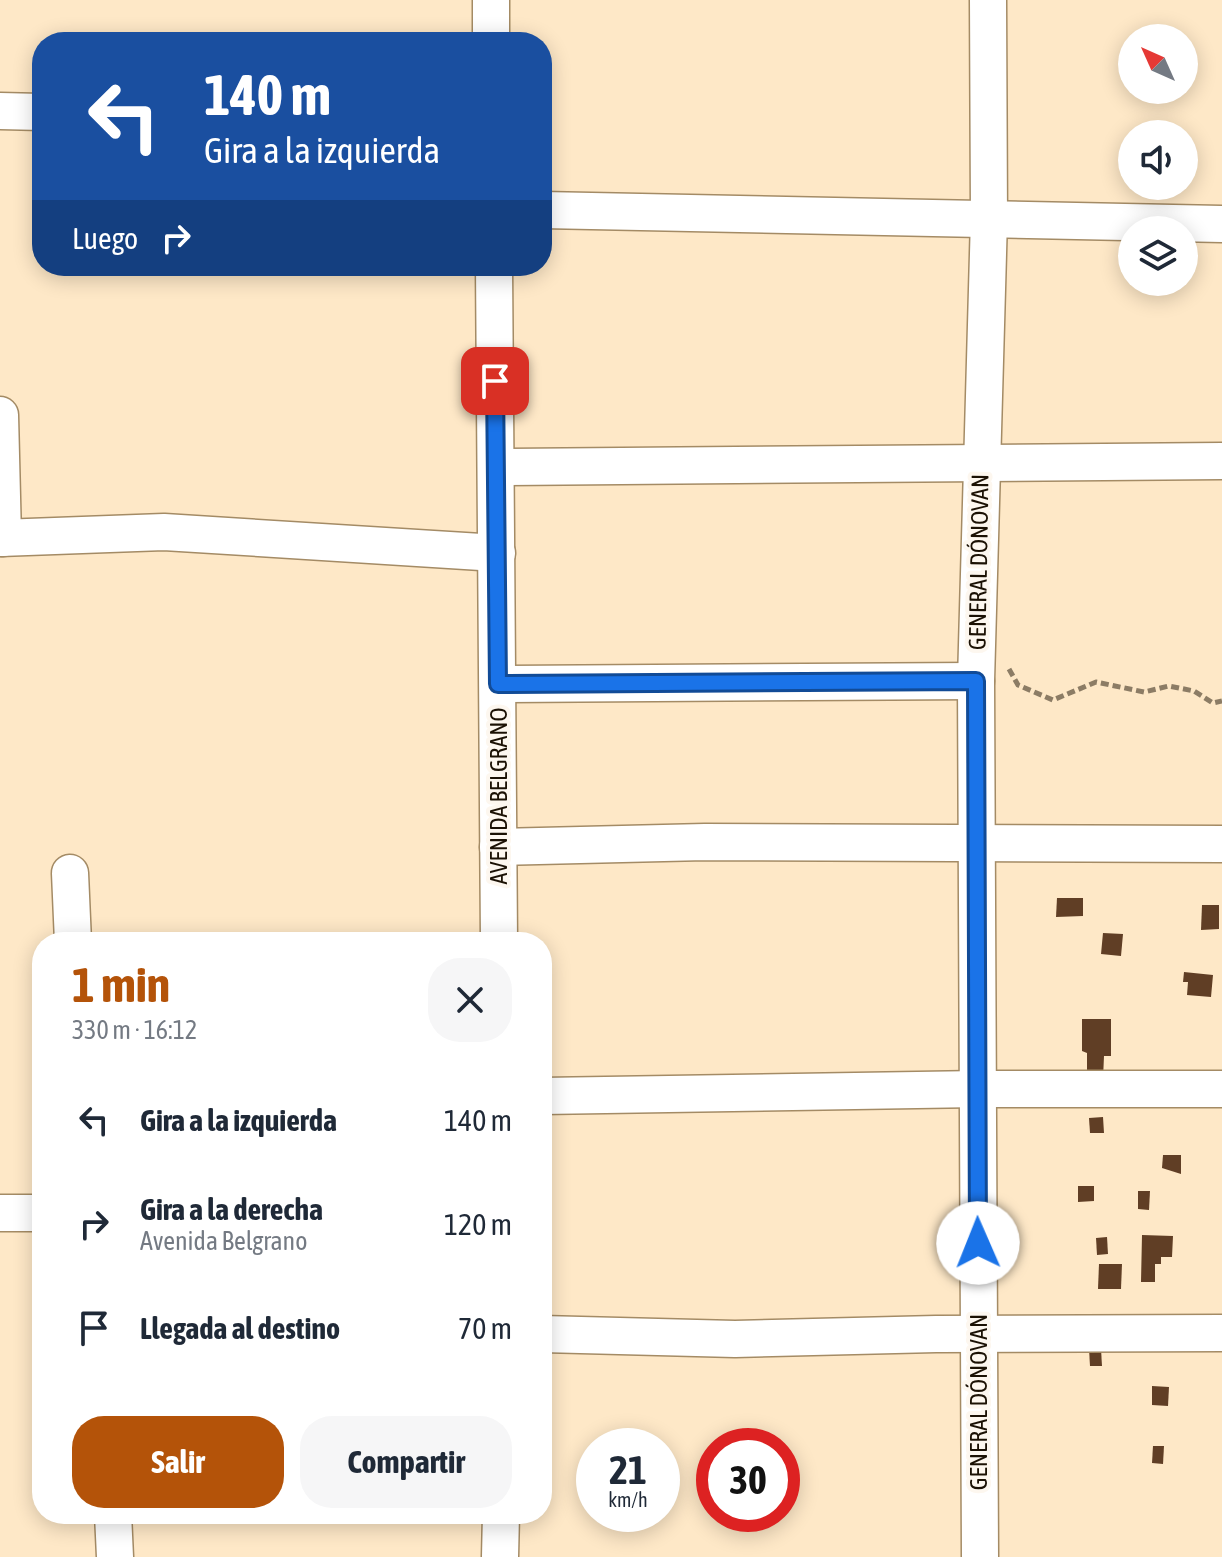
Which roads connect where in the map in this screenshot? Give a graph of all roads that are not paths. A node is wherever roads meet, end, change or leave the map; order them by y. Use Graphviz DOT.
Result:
graph roads {
  1 [pos="491,0"];
  2 [pos="988,0"];
  3 [pos="491,32"];
  4 [pos="0,111"];
  5 [pos="32,112"];
  6 [pos="552,210"];
  7 [pos="989,218"];
  8 [pos="1222,224"];
  9 [pos="494,276"];
  10 [pos="0,415"];
  11 [pos="982,461"];
  12 [pos="1222,461"];
  13 [pos="496,467"];
  14 [pos="2,538"];
  15 [pos="497,553"];
  16 [pos="976,681"];
  17 [pos="498,684"];
  18 [pos="976,841"];
  19 [pos="1222,844"];
  20 [pos="498,847"];
  21 [pos="70,873"];
  22 [pos="73,932"];
  23 [pos="499,932"];
  24 [pos="979,1089"];
  25 [pos="1222,1089"];
  26 [pos="552,1096"];
  27 [pos="0,1213"];
  28 [pos="32,1213"];
  29 [pos="1222,1333"];
  30 [pos="552,1334"];
  31 [pos="979,1334"];
  32 [pos="113,1524"];
  33 [pos="501,1524"];
  34 [pos="115,1557"];
  35 [pos="500,1557"];
  36 [pos="980,1557"];
  1 -- 3 [label="street"];
  2 -- 7 [label="street, GENERAL DÓNOVAN"];
  4 -- 5 [label="street"];
  6 -- 7 [label="street"];
  7 -- 8 [label="street"];
  7 -- 11 [label="street, GENERAL DÓNOVAN"];
  9 -- 13 [label="street, AVENIDA BELGRANO"];
  10 -- 14 [label="street"];
  11 -- 12 [label="street"];
  11 -- 13 [label="street"];
  11 -- 16 [label="street, GENERAL DÓNOVAN"];
  13 -- 15 [label="street, AVENIDA BELGRANO"];
  14 -- 15 [label="street"];
  15 -- 17 [label="street, AVENIDA BELGRANO"];
  16 -- 17 [label="street"];
  16 -- 18 [label="street, GENERAL DÓNOVAN"];
  17 -- 20 [label="street, AVENIDA BELGRANO"];
  18 -- 19 [label="street"];
  18 -- 20 [label="street"];
  18 -- 24 [label="street, GENERAL DÓNOVAN"];
  20 -- 23 [label="street, AVENIDA BELGRANO"];
  21 -- 22 [label="street"];
  24 -- 25 [label="street"];
  24 -- 26 [label="street"];
  24 -- 31 [label="street, GENERAL DÓNOVAN"];
  27 -- 28 [label="street"];
  29 -- 31 [label="street"];
  30 -- 31 [label="street"];
  31 -- 36 [label="street, GENERAL DÓNOVAN"];
  32 -- 34 [label="street"];
  33 -- 35 [label="street"];
}
